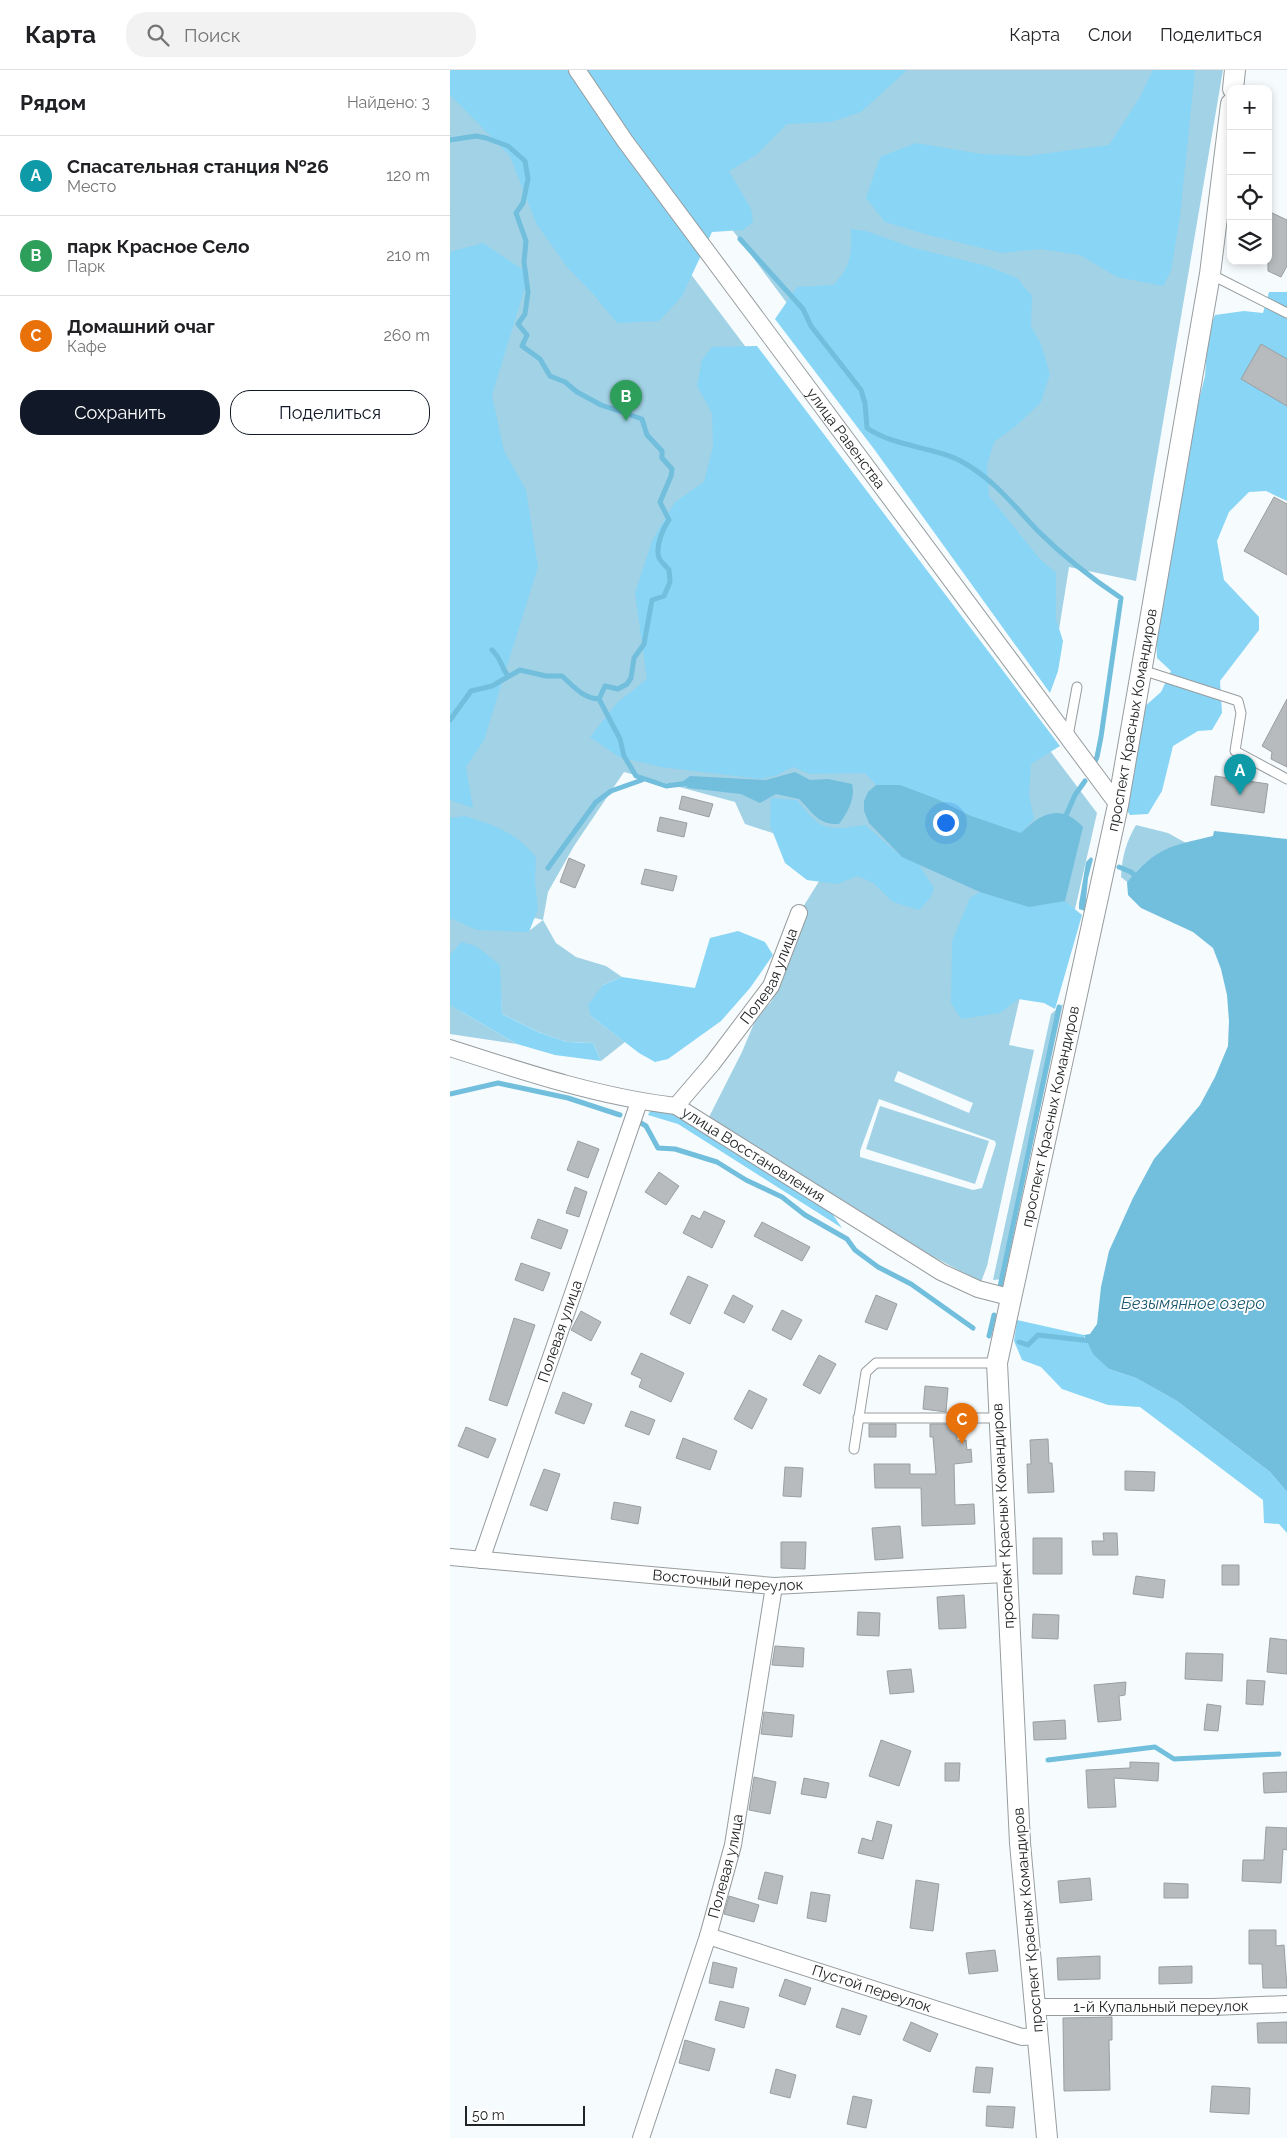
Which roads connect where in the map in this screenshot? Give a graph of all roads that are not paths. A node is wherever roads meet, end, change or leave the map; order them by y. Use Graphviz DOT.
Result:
graph roads {
  1 [pos="577,70"];
  2 [pos="1235,70"];
  3 [pos="1233,85"];
  4 [pos="1228,130"];
  5 [pos="1210,274"];
  6 [pos="1287,313"];
  7 [pos="1141,670"];
  8 [pos="1077,687"];
  9 [pos="1068,737"];
  10 [pos="1287,779"];
  11 [pos="1118,806"];
  12 [pos="799,913"];
  13 [pos="450,1048"];
  14 [pos="639,1102"];
  15 [pos="676,1106"];
  16 [pos="1010,1298"];
  17 [pos="997,1362"];
  18 [pos="858,1418"];
  19 [pos="999,1418"];
  20 [pos="854,1449"];
  21 [pos="450,1557"];
  22 [pos="481,1560"];
  23 [pos="1005,1574"];
  24 [pos="774,1586"];
  25 [pos="708,1936"];
  26 [pos="1287,2004"];
  27 [pos="1035,2007"];
  28 [pos="1038,2036"];
  29 [pos="641,2138"];
  30 [pos="1048,2138"];
  1 -- 9 [label="street, улица Равенства"];
  2 -- 3 [label="street"];
  4 -- 5 [label="street, проспект Красных Командиров"];
  5 -- 6 [label="lane"];
  5 -- 7 [label="street, проспект Красных Командиров"];
  7 -- 10 [label="lane"];
  7 -- 11 [label="street, проспект Красных Командиров"];
  8 -- 9 [label="lane"];
  9 -- 11 [label="street, улица Равенства"];
  11 -- 16 [label="street, проспект Красных Командиров"];
  12 -- 15 [label="street, Полевая улица"];
  13 -- 14 [label="street, улица Восстановления"];
  14 -- 15 [label="street, улица Восстановления"];
  14 -- 22 [label="street, Полевая улица"];
  15 -- 16 [label="street, улица Восстановления"];
  16 -- 17 [label="street, проспект Красных Командиров"];
  17 -- 18 [label="lane"];
  17 -- 19 [label="street, проспект Красных Командиров"];
  18 -- 19 [label="lane"];
  18 -- 20 [label="lane"];
  19 -- 23 [label="street, проспект Красных Командиров"];
  21 -- 22 [label="street, Восточный переулок"];
  22 -- 24 [label="street, Восточный переулок"];
  23 -- 24 [label="street, Восточный переулок"];
  23 -- 27 [label="street, проспект Красных Командиров"];
  24 -- 25 [label="street, Полевая улица"];
  25 -- 28 [label="street, Пустой переулок"];
  25 -- 29 [label="street, Полевая улица"];
  26 -- 27 [label="street, 1-й Купальный переулок"];
  27 -- 28 [label="street, проспект Красных Командиров"];
  28 -- 30 [label="street, проспект Красных Командиров"];
}
